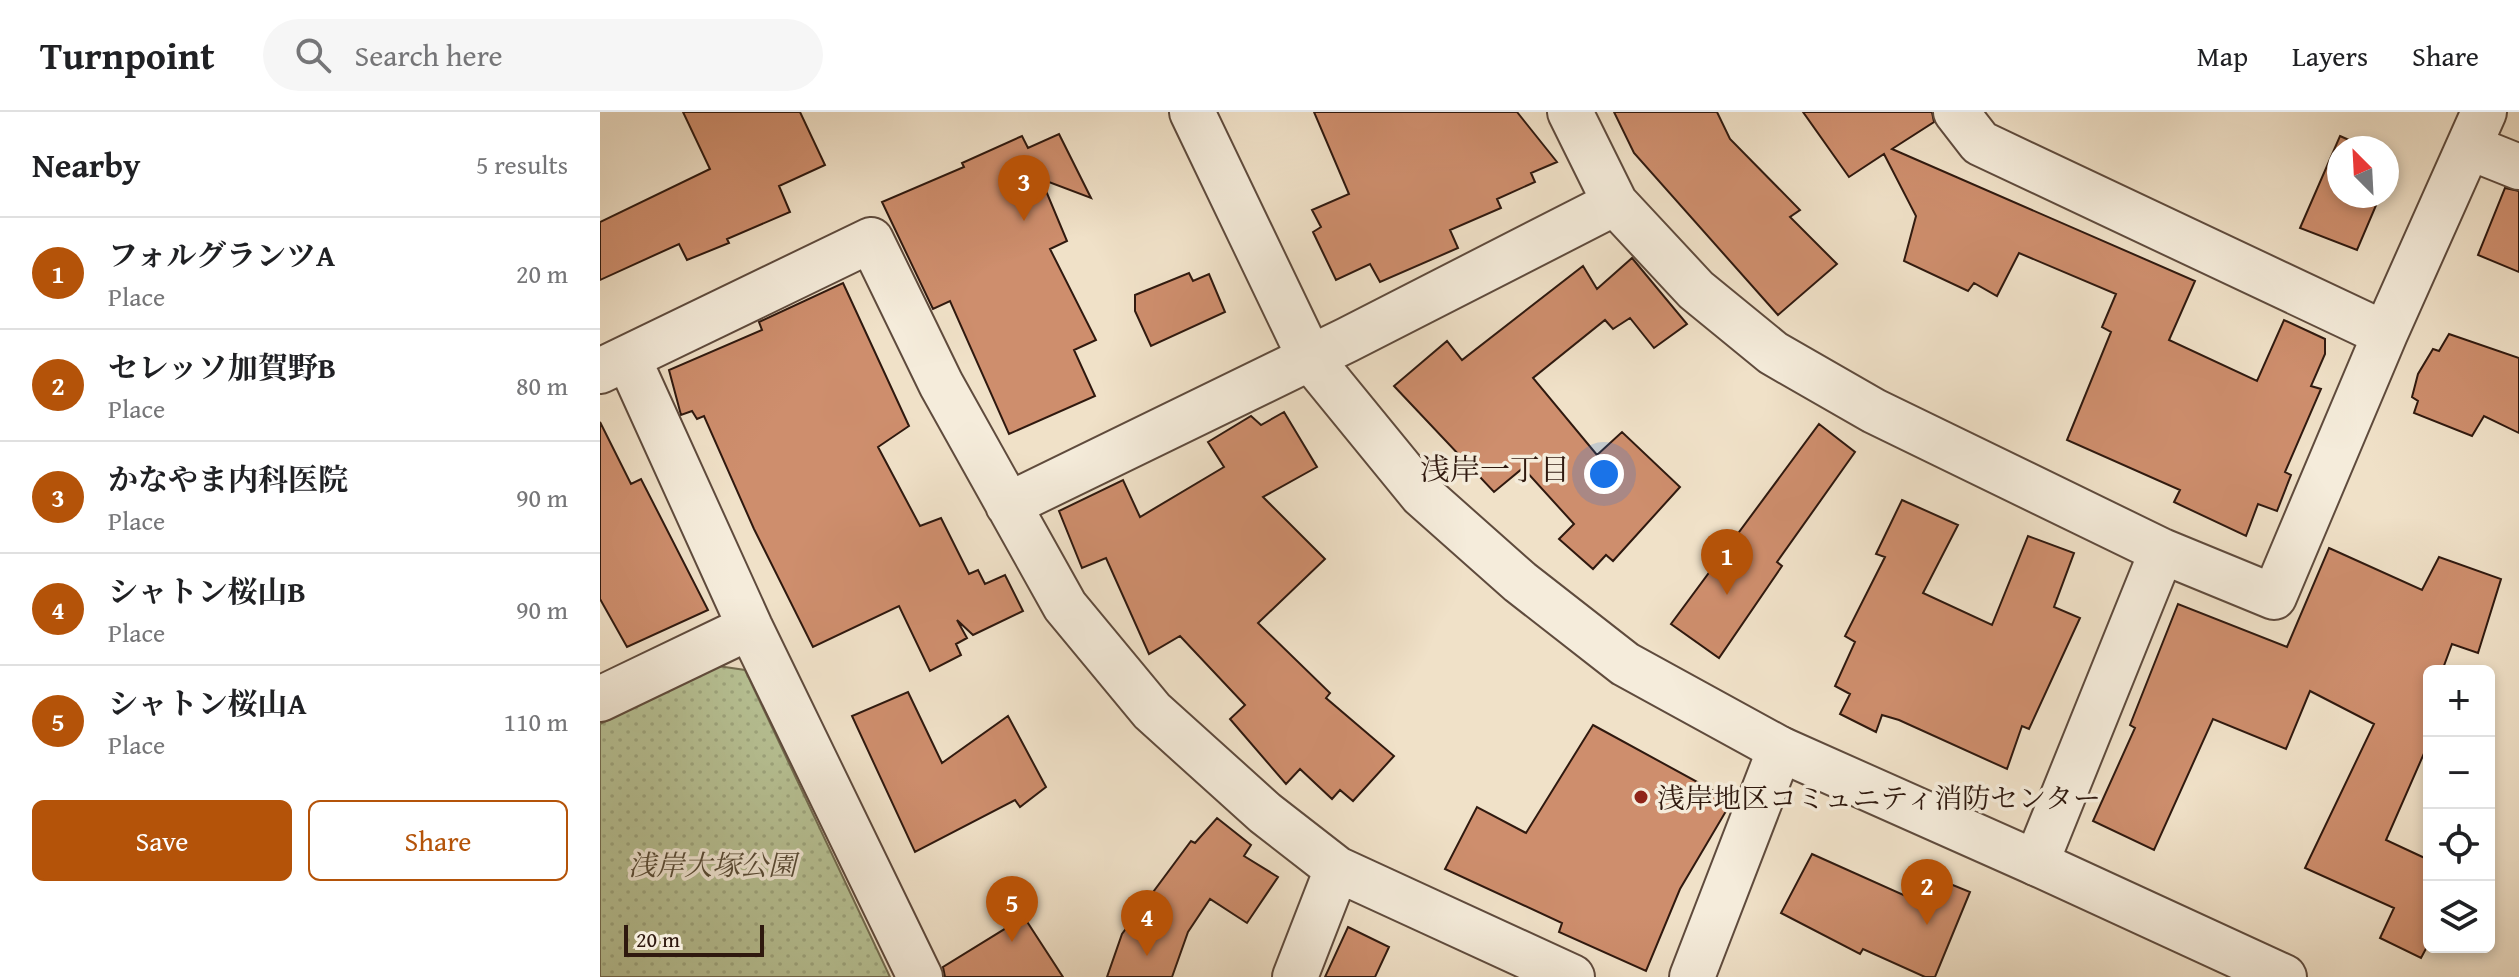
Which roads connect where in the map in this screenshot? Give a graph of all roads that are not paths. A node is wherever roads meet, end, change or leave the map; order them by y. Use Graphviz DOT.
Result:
graph roads {
  1 [pos="1192,112"];
  2 [pos="1570,112"];
  3 [pos="1956,112"];
  4 [pos="2476,130"];
  5 [pos="2519,167"];
  6 [pos="1615,203"];
  7 [pos="2385,334"];
  8 [pos="1310,358"];
  9 [pos="614,364"];
  10 [pos="1008,505"];
  11 [pos="2162,551"];
  12 [pos="750,627"];
  13 [pos="600,699"];
  14 [pos="1780,749"];
  15 [pos="2036,863"];
  16 [pos="1337,869"];
  17 [pos="920,977"];
  18 [pos="1295,977"];
  19 [pos="1572,977"];
  20 [pos="1692,977"];
  21 [pos="2284,977"];
  1 -- 8 [label="street"];
  2 -- 6 [label="street"];
  3 -- 7 [label="street"];
  4 -- 5 [label="street"];
  4 -- 7 [label="street"];
  6 -- 8 [label="street"];
  6 -- 11 [label="street"];
  7 -- 11 [label="street"];
  8 -- 10 [label="street"];
  8 -- 14 [label="street"];
  9 -- 10 [label="street"];
  9 -- 12 [label="street"];
  10 -- 16 [label="street"];
  11 -- 15 [label="street"];
  12 -- 13 [label="street"];
  12 -- 17 [label="street"];
  14 -- 15 [label="street"];
  14 -- 20 [label="street"];
  15 -- 21 [label="street"];
  16 -- 18 [label="street"];
  16 -- 19 [label="street"];
}
